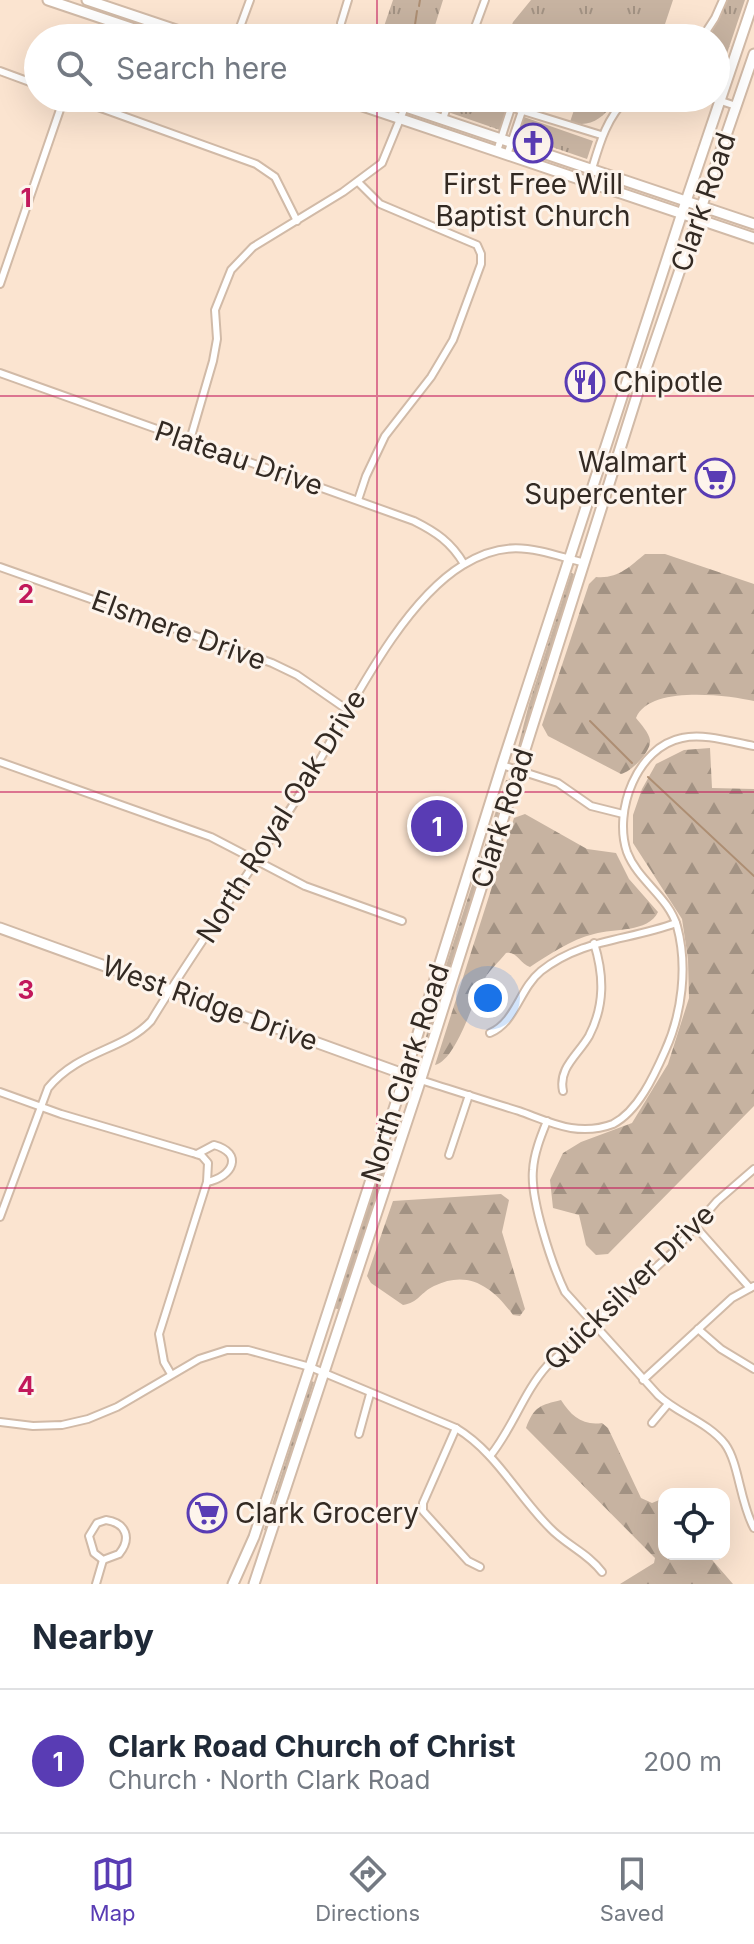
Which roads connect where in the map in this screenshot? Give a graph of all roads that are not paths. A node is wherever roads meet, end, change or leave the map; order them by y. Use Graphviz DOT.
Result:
graph roads {
  1 [pos="48,0"];
  2 [pos="87,0"];
  3 [pos="250,0"];
  4 [pos="348,0"];
  5 [pos="485,0"];
  6 [pos="723,0"];
  7 [pos="754,0"];
  8 [pos="341,23"];
  9 [pos="119,24"];
  10 [pos="158,24"];
  11 [pos="241,24"];
  12 [pos="476,24"];
  13 [pos="711,24"];
  14 [pos="754,54"];
  15 [pos="730,63"];
  16 [pos="0,71"];
  17 [pos="24,80"];
  18 [pos="730,104"];
  19 [pos="736,106"];
  20 [pos="59,112"];
  21 [pos="112,112"];
  22 [pos="380,112"];
  23 [pos="403,112"];
  24 [pos="421,112"];
  25 [pos="445,112"];
  26 [pos="510,112"];
  27 [pos="521,112"];
  28 [pos="525,112"];
  29 [pos="615,112"];
  30 [pos="712,112"];
  31 [pos="400,119"];
  32 [pos="443,119"];
  33 [pos="601,135"];
  34 [pos="506,141"];
  35 [pos="502,153"];
  36 [pos="592,169"];
  37 [pos="358,182"];
  38 [pos="588,182"];
  39 [pos="686,201"];
  40 [pos="703,207"];
  41 [pos="682,213"];
  42 [pos="698,219"];
  43 [pos="297,221"];
  44 [pos="754,224"];
  45 [pos="754,238"];
  46 [pos="0,284"];
  47 [pos="0,373"];
  48 [pos="627,385"];
  49 [pos="639,389"];
  50 [pos="190,440"];
  51 [pos="358,500"];
  52 [pos="570,559"];
  53 [pos="585,563"];
  54 [pos="464,564"];
  55 [pos="0,567"];
  56 [pos="349,711"];
  57 [pos="754,746"];
  58 [pos="0,762"];
  59 [pos="502,765"];
  60 [pos="517,770"];
  61 [pos="623,814"];
  62 [pos="258,861"];
  63 [pos="402,921"];
  64 [pos="676,923"];
  65 [pos="0,928"];
  66 [pos="594,943"];
  67 [pos="171,989"];
  68 [pos="490,1033"];
  69 [pos="405,1075"];
  70 [pos="420,1080"];
  71 [pos="563,1091"];
  72 [pos="0,1092"];
  73 [pos="469,1095"];
  74 [pos="39,1106"];
  75 [pos="547,1121"];
  76 [pos="197,1154"];
  77 [pos="449,1155"];
  78 [pos="754,1169"];
  79 [pos="207,1182"];
  80 [pos="0,1217"];
  81 [pos="696,1227"];
  82 [pos="752,1287"];
  83 [pos="593,1324"];
  84 [pos="698,1329"];
  85 [pos="310,1367"];
  86 [pos="754,1369"];
  87 [pos="171,1374"];
  88 [pos="325,1374"];
  89 [pos="643,1380"];
  90 [pos="370,1394"];
  91 [pos="668,1404"];
  92 [pos="0,1422"];
  93 [pos="652,1423"];
  94 [pos="456,1428"];
  95 [pos="359,1434"];
  96 [pos="490,1456"];
  97 [pos="754,1528"];
  98 [pos="103,1560"];
  99 [pos="480,1567"];
  100 [pos="602,1572"];
  101 [pos="96,1584"];
  102 [pos="233,1584"];
  103 [pos="254,1584"];
  1 -- 9 [label="main road"];
  2 -- 10 [label="main road"];
  3 -- 11 [label="street"];
  4 -- 8 [label="street"];
  5 -- 12 [label="street"];
  6 -- 13 [label="street"];
  7 -- 15 [label="main road, North Clark Road"];
  14 -- 19 [label="main road, Clark Road"];
  16 -- 17 [label="street"];
  18 -- 19 [label="street"];
  19 -- 40 [label="main road, Clark Road"];
  20 -- 46 [label="street"];
  21 -- 43 [label="street"];
  22 -- 31 [label="main road"];
  23 -- 31 [label="street"];
  24 -- 32 [label="main road"];
  25 -- 32 [label="street"];
  26 -- 34 [label="street"];
  27 -- 34 [label="street"];
  28 -- 33 [label="street"];
  29 -- 33 [label="street"];
  30 -- 39 [label="main road, North Clark Road"];
  31 -- 35 [label="main road"];
  31 -- 37 [label="street"];
  32 -- 34 [label="main road"];
  33 -- 36 [label="street"];
  34 -- 35 [label="street"];
  34 -- 36 [label="main road"];
  35 -- 38 [label="main road"];
  36 -- 38 [label="street"];
  36 -- 39 [label="main road"];
  37 -- 43 [label="street"];
  37 -- 51 [label="street"];
  38 -- 41 [label="main road"];
  39 -- 40 [label="main road"];
  39 -- 41 [label="main road, North Clark Road"];
  40 -- 42 [label="main road, Clark Road"];
  40 -- 44 [label="main road"];
  41 -- 42 [label="main road"];
  41 -- 48 [label="main road, North Clark Road"];
  42 -- 45 [label="main road"];
  42 -- 49 [label="main road, Clark Road"];
  43 -- 50 [label="street"];
  47 -- 50 [label="street, Plateau Drive"];
  48 -- 49 [label="main road"];
  48 -- 52 [label="main road, North Clark Road"];
  49 -- 53 [label="main road, Clark Road"];
  50 -- 51 [label="street, Plateau Drive"];
  51 -- 54 [label="street, Plateau Drive"];
  52 -- 53 [label="street, North Royal Oak Drive"];
  52 -- 54 [label="street, North Royal Oak Drive"];
  52 -- 59 [label="main road, North Clark Road"];
  53 -- 60 [label="main road, Clark Road"];
  54 -- 56 [label="street, North Royal Oak Drive"];
  55 -- 56 [label="street, Elsmere Drive"];
  56 -- 62 [label="street, North Royal Oak Drive"];
  57 -- 61 [label="street"];
  58 -- 62 [label="street"];
  59 -- 60 [label="street"];
  59 -- 69 [label="main road, North Clark Road"];
  60 -- 61 [label="street"];
  60 -- 70 [label="main road, Clark Road"];
  61 -- 64 [label="street"];
  62 -- 63 [label="street"];
  62 -- 67 [label="street, North Royal Oak Drive"];
  64 -- 66 [label="street"];
  64 -- 75 [label="street"];
  65 -- 67 [label="main road, West Ridge Drive"];
  66 -- 68 [label="street"];
  66 -- 71 [label="street"];
  67 -- 69 [label="main road, West Ridge Drive"];
  67 -- 74 [label="street, North Royal Oak Drive"];
  69 -- 70 [label="main road, West Ridge Drive"];
  69 -- 85 [label="main road, North Clark Road"];
  70 -- 73 [label="street"];
  70 -- 88 [label="main road, Clark Road"];
  72 -- 74 [label="street"];
  73 -- 75 [label="street"];
  73 -- 77 [label="street"];
  74 -- 76 [label="street"];
  74 -- 80 [label="street, North Royal Oak Drive"];
  75 -- 83 [label="street"];
  76 -- 79 [label="street"];
  76 -- 79 [label="street"];
  78 -- 81 [label="street, Quicksilver Drive"];
  79 -- 87 [label="street"];
  81 -- 82 [label="street"];
  81 -- 83 [label="street, Quicksilver Drive"];
  82 -- 84 [label="street"];
  83 -- 89 [label="street"];
  83 -- 96 [label="street, Quicksilver Drive"];
  84 -- 86 [label="street"];
  84 -- 89 [label="street"];
  85 -- 87 [label="street"];
  85 -- 88 [label="street"];
  85 -- 102 [label="main road, North Clark Road"];
  87 -- 92 [label="street"];
  88 -- 90 [label="street"];
  88 -- 103 [label="main road, Clark Road"];
  89 -- 91 [label="street"];
  90 -- 94 [label="street"];
  90 -- 95 [label="street"];
  91 -- 93 [label="street"];
  91 -- 97 [label="street"];
  94 -- 96 [label="street"];
  94 -- 99 [label="street"];
  96 -- 100 [label="street"];
  98 -- 98 [label="street"];
  98 -- 101 [label="street"];
}
